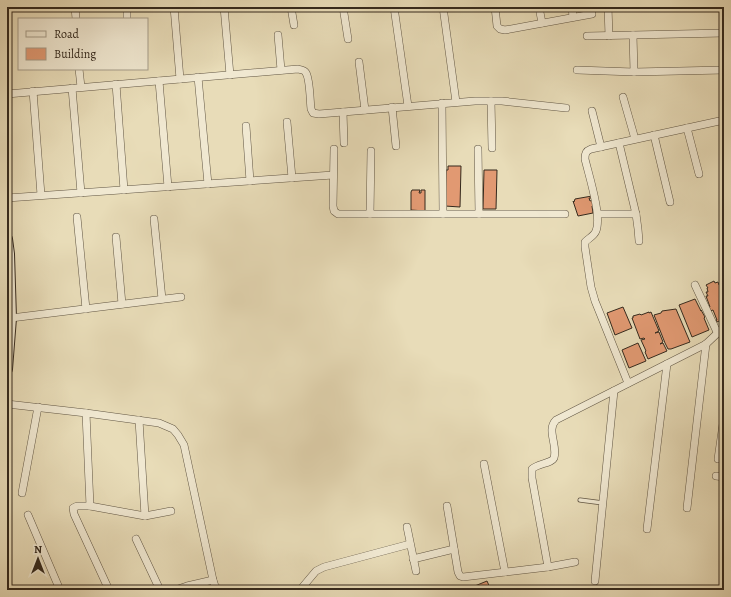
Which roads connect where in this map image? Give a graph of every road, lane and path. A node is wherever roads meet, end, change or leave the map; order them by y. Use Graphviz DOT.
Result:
graph roads {
  1 [pos="75,7"];
  2 [pos="127,7"];
  3 [pos="174,7"];
  4 [pos="224,7"];
  5 [pos="290,7"];
  6 [pos="343,7"];
  7 [pos="394,7"];
  8 [pos="443,7"];
  9 [pos="494,7"];
  10 [pos="539,7"];
  11 [pos="572,7"];
  12 [pos="608,7"];
  13 [pos="592,14"];
  14 [pos="76,18"];
  15 [pos="127,18"];
  16 [pos="573,18"];
  17 [pos="542,23"];
  18 [pos="294,25"];
  19 [pos="724,33"];
  20 [pos="278,35"];
  21 [pos="633,35"];
  22 [pos="587,36"];
  23 [pos="609,36"];
  24 [pos="348,39"];
  25 [pos="359,62"];
  26 [pos="79,70"];
  27 [pos="281,70"];
  28 [pos="577,70"];
  29 [pos="724,70"];
  30 [pos="634,72"];
  31 [pos="230,75"];
  32 [pos="198,77"];
  33 [pos="180,79"];
  34 [pos="159,81"];
  35 [pos="116,84"];
  36 [pos="81,87"];
  37 [pos="72,88"];
  38 [pos="33,92"];
  39 [pos="7,94"];
  40 [pos="623,97"];
  41 [pos="491,100"];
  42 [pos="456,102"];
  43 [pos="442,103"];
  44 [pos="408,106"];
  45 [pos="392,107"];
  46 [pos="566,108"];
  47 [pos="365,110"];
  48 [pos="592,111"];
  49 [pos="343,112"];
  50 [pos="724,120"];
  51 [pos="287,122"];
  52 [pos="246,126"];
  53 [pos="687,128"];
  54 [pos="654,135"];
  55 [pos="635,139"];
  56 [pos="344,143"];
  57 [pos="619,143"];
  58 [pos="396,146"];
  59 [pos="600,147"];
  60 [pos="492,148"];
  61 [pos="334,149"];
  62 [pos="478,149"];
  63 [pos="371,151"];
  64 [pos="699,174"];
  65 [pos="333,175"];
  66 [pos="292,178"];
  67 [pos="250,181"];
  68 [pos="208,184"];
  69 [pos="168,187"];
  70 [pos="124,190"];
  71 [pos="81,193"];
  72 [pos="41,196"];
  73 [pos="7,198"];
  74 [pos="670,202"];
  75 [pos="370,214"];
  76 [pos="443,214"];
  77 [pos="479,214"];
  78 [pos="565,214"];
  79 [pos="598,214"];
  80 [pos="636,214"];
  81 [pos="76,217"];
  82 [pos="154,219"];
  83 [pos="116,237"];
  84 [pos="7,240"];
  85 [pos="639,241"];
  86 [pos="695,285"];
  87 [pos="181,297"];
  88 [pos="162,300"];
  89 [pos="122,304"];
  90 [pos="86,309"];
  91 [pos="11,318"];
  92 [pos="724,327"];
  93 [pos="717,332"];
  94 [pos="706,344"];
  95 [pos="667,364"];
  96 [pos="7,369"];
  97 [pos="628,383"];
  98 [pos="614,391"];
  99 [pos="7,404"];
  100 [pos="38,407"];
  101 [pos="86,413"];
  102 [pos="724,417"];
  103 [pos="140,420"];
  104 [pos="723,435"];
  105 [pos="718,459"];
  106 [pos="484,464"];
  107 [pos="716,476"];
  108 [pos="724,477"];
  109 [pos="22,493"];
  110 [pos="580,500"];
  111 [pos="603,503"];
  112 [pos="90,506"];
  113 [pos="447,506"];
  114 [pos="687,508"];
  115 [pos="171,511"];
  116 [pos="28,515"];
  117 [pos="145,516"];
  118 [pos="407,527"];
  119 [pos="647,529"];
  120 [pos="136,539"];
  121 [pos="410,544"];
  122 [pos="454,549"];
  123 [pos="413,559"];
  124 [pos="574,562"];
  125 [pos="548,568"];
  126 [pos="416,571"];
  127 [pos="505,572"];
  128 [pos="213,580"];
  129 [pos="595,582"];
  130 [pos="60,590"];
  131 [pos="109,590"];
  132 [pos="160,590"];
  133 [pos="175,590"];
  134 [pos="219,590"];
  135 [pos="300,590"];
  1 -- 14 [label="street"];
  2 -- 15 [label="street"];
  3 -- 33 [label="street"];
  4 -- 31 [label="street"];
  5 -- 18 [label="street"];
  6 -- 24 [label="street"];
  7 -- 44 [label="street"];
  8 -- 42 [label="street"];
  9 -- 17 [label="street"];
  10 -- 17 [label="street"];
  11 -- 16 [label="street"];
  12 -- 23 [label="street"];
  13 -- 16 [label="street"];
  16 -- 17 [label="street"];
  19 -- 21 [label="street"];
  20 -- 27 [label="street"];
  21 -- 23 [label="street"];
  21 -- 30 [label="street"];
  22 -- 23 [label="street"];
  25 -- 47 [label="street"];
  26 -- 36 [label="street"];
  27 -- 31 [label="street"];
  27 -- 49 [label="street"];
  28 -- 30 [label="street"];
  29 -- 30 [label="street"];
  31 -- 32 [label="street"];
  32 -- 33 [label="street"];
  32 -- 68 [label="street"];
  33 -- 34 [label="street"];
  34 -- 35 [label="street"];
  34 -- 69 [label="street"];
  35 -- 36 [label="street"];
  35 -- 70 [label="street"];
  36 -- 37 [label="street"];
  37 -- 38 [label="street"];
  37 -- 71 [label="street"];
  38 -- 39 [label="street"];
  38 -- 72 [label="street"];
  40 -- 55 [label="street"];
  41 -- 42 [label="street"];
  41 -- 46 [label="street"];
  41 -- 60 [label="street"];
  42 -- 43 [label="street"];
  43 -- 44 [label="street"];
  43 -- 76 [label="street"];
  44 -- 45 [label="street"];
  45 -- 47 [label="street"];
  45 -- 58 [label="street"];
  47 -- 49 [label="street"];
  48 -- 59 [label="street"];
  49 -- 56 [label="street"];
  50 -- 53 [label="street"];
  51 -- 66 [label="street"];
  52 -- 67 [label="street"];
  53 -- 54 [label="street"];
  53 -- 64 [label="street"];
  54 -- 55 [label="street"];
  54 -- 74 [label="street"];
  55 -- 57 [label="street"];
  57 -- 59 [label="street"];
  57 -- 80 [label="street"];
  59 -- 79 [label="street"];
  61 -- 65 [label="street"];
  62 -- 77 [label="street"];
  63 -- 75 [label="street"];
  65 -- 66 [label="street"];
  65 -- 75 [label="street"];
  66 -- 67 [label="street"];
  67 -- 68 [label="street"];
  68 -- 69 [label="street"];
  69 -- 70 [label="street"];
  70 -- 71 [label="street"];
  71 -- 72 [label="street"];
  72 -- 73 [label="street"];
  75 -- 76 [label="street"];
  76 -- 77 [label="street"];
  77 -- 78 [label="street"];
  79 -- 80 [label="street"];
  79 -- 97 [label="street"];
  80 -- 85 [label="street"];
  81 -- 90 [label="street"];
  82 -- 88 [label="street"];
  83 -- 89 [label="street"];
  84 -- 91 [label="street"];
  86 -- 93 [label="street"];
  87 -- 88 [label="street"];
  88 -- 89 [label="street"];
  89 -- 90 [label="street"];
  90 -- 91 [label="street"];
  91 -- 96 [label="street"];
  92 -- 93 [label="street"];
  93 -- 94 [label="street"];
  94 -- 95 [label="street"];
  94 -- 114 [label="street"];
  95 -- 97 [label="street"];
  95 -- 119 [label="street"];
  97 -- 98 [label="street"];
  98 -- 111 [label="street"];
  98 -- 125 [label="street"];
  99 -- 100 [label="street"];
  100 -- 101 [label="street"];
  100 -- 109 [label="street"];
  101 -- 103 [label="street"];
  101 -- 112 [label="street"];
  102 -- 104 [label="street"];
  103 -- 117 [label="street"];
  103 -- 128 [label="street"];
  104 -- 105 [label="street"];
  106 -- 127 [label="street"];
  107 -- 108 [label="street"];
  110 -- 111 [label="lane"];
  111 -- 129 [label="street"];
  112 -- 117 [label="street"];
  112 -- 131 [label="street"];
  113 -- 122 [label="street"];
  115 -- 117 [label="street"];
  116 -- 130 [label="street"];
  118 -- 121 [label="street"];
  120 -- 132 [label="street"];
  121 -- 123 [label="street"];
  121 -- 135 [label="street"];
  122 -- 123 [label="street"];
  122 -- 127 [label="street"];
  123 -- 126 [label="street"];
  124 -- 125 [label="street"];
  125 -- 127 [label="street"];
  128 -- 133 [label="street"];
  128 -- 134 [label="street"];
}
